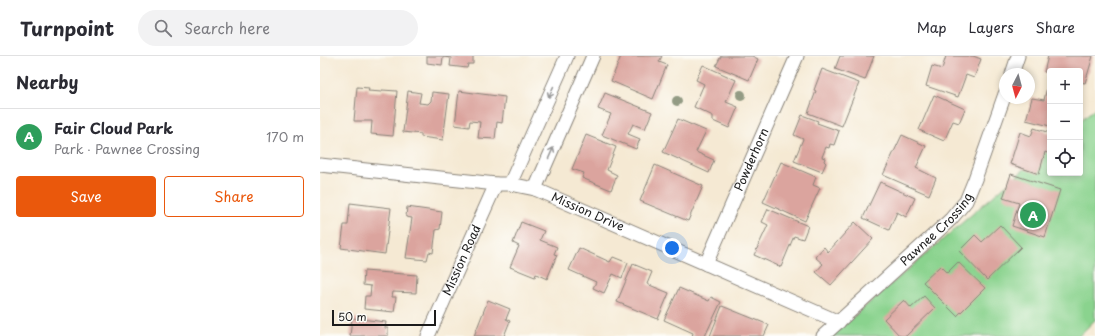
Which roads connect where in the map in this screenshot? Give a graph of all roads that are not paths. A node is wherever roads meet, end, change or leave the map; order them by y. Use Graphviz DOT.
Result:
graph roads {
  1 [pos="566,56"];
  2 [pos="593,56"];
  3 [pos="797,56"];
  4 [pos="1018,56"];
  5 [pos="1014,68"];
  6 [pos="1001,104"];
  7 [pos="320,165"];
  8 [pos="496,184"];
  9 [pos="510,184"];
  10 [pos="535,189"];
  11 [pos="706,264"];
  12 [pos="839,322"];
  13 [pos="428,336"];
  14 [pos="824,336"];
  1 -- 9 [label="street, one-way"];
  10 -- 2 [label="street, one-way"];
  3 -- 11 [label="street, Powderhorn"];
  4 -- 5 [label="street"];
  6 -- 12 [label="street, Pawnee Crossing"];
  7 -- 8 [label="street, Mission Drive"];
  8 -- 9 [label="street, Mission Drive"];
  8 -- 13 [label="street, Mission Road"];
  9 -- 10 [label="street, Mission Drive"];
  10 -- 11 [label="street, Mission Drive"];
  11 -- 12 [label="street, Mission Drive"];
  12 -- 14 [label="street, Pawnee Crossing"];
}
